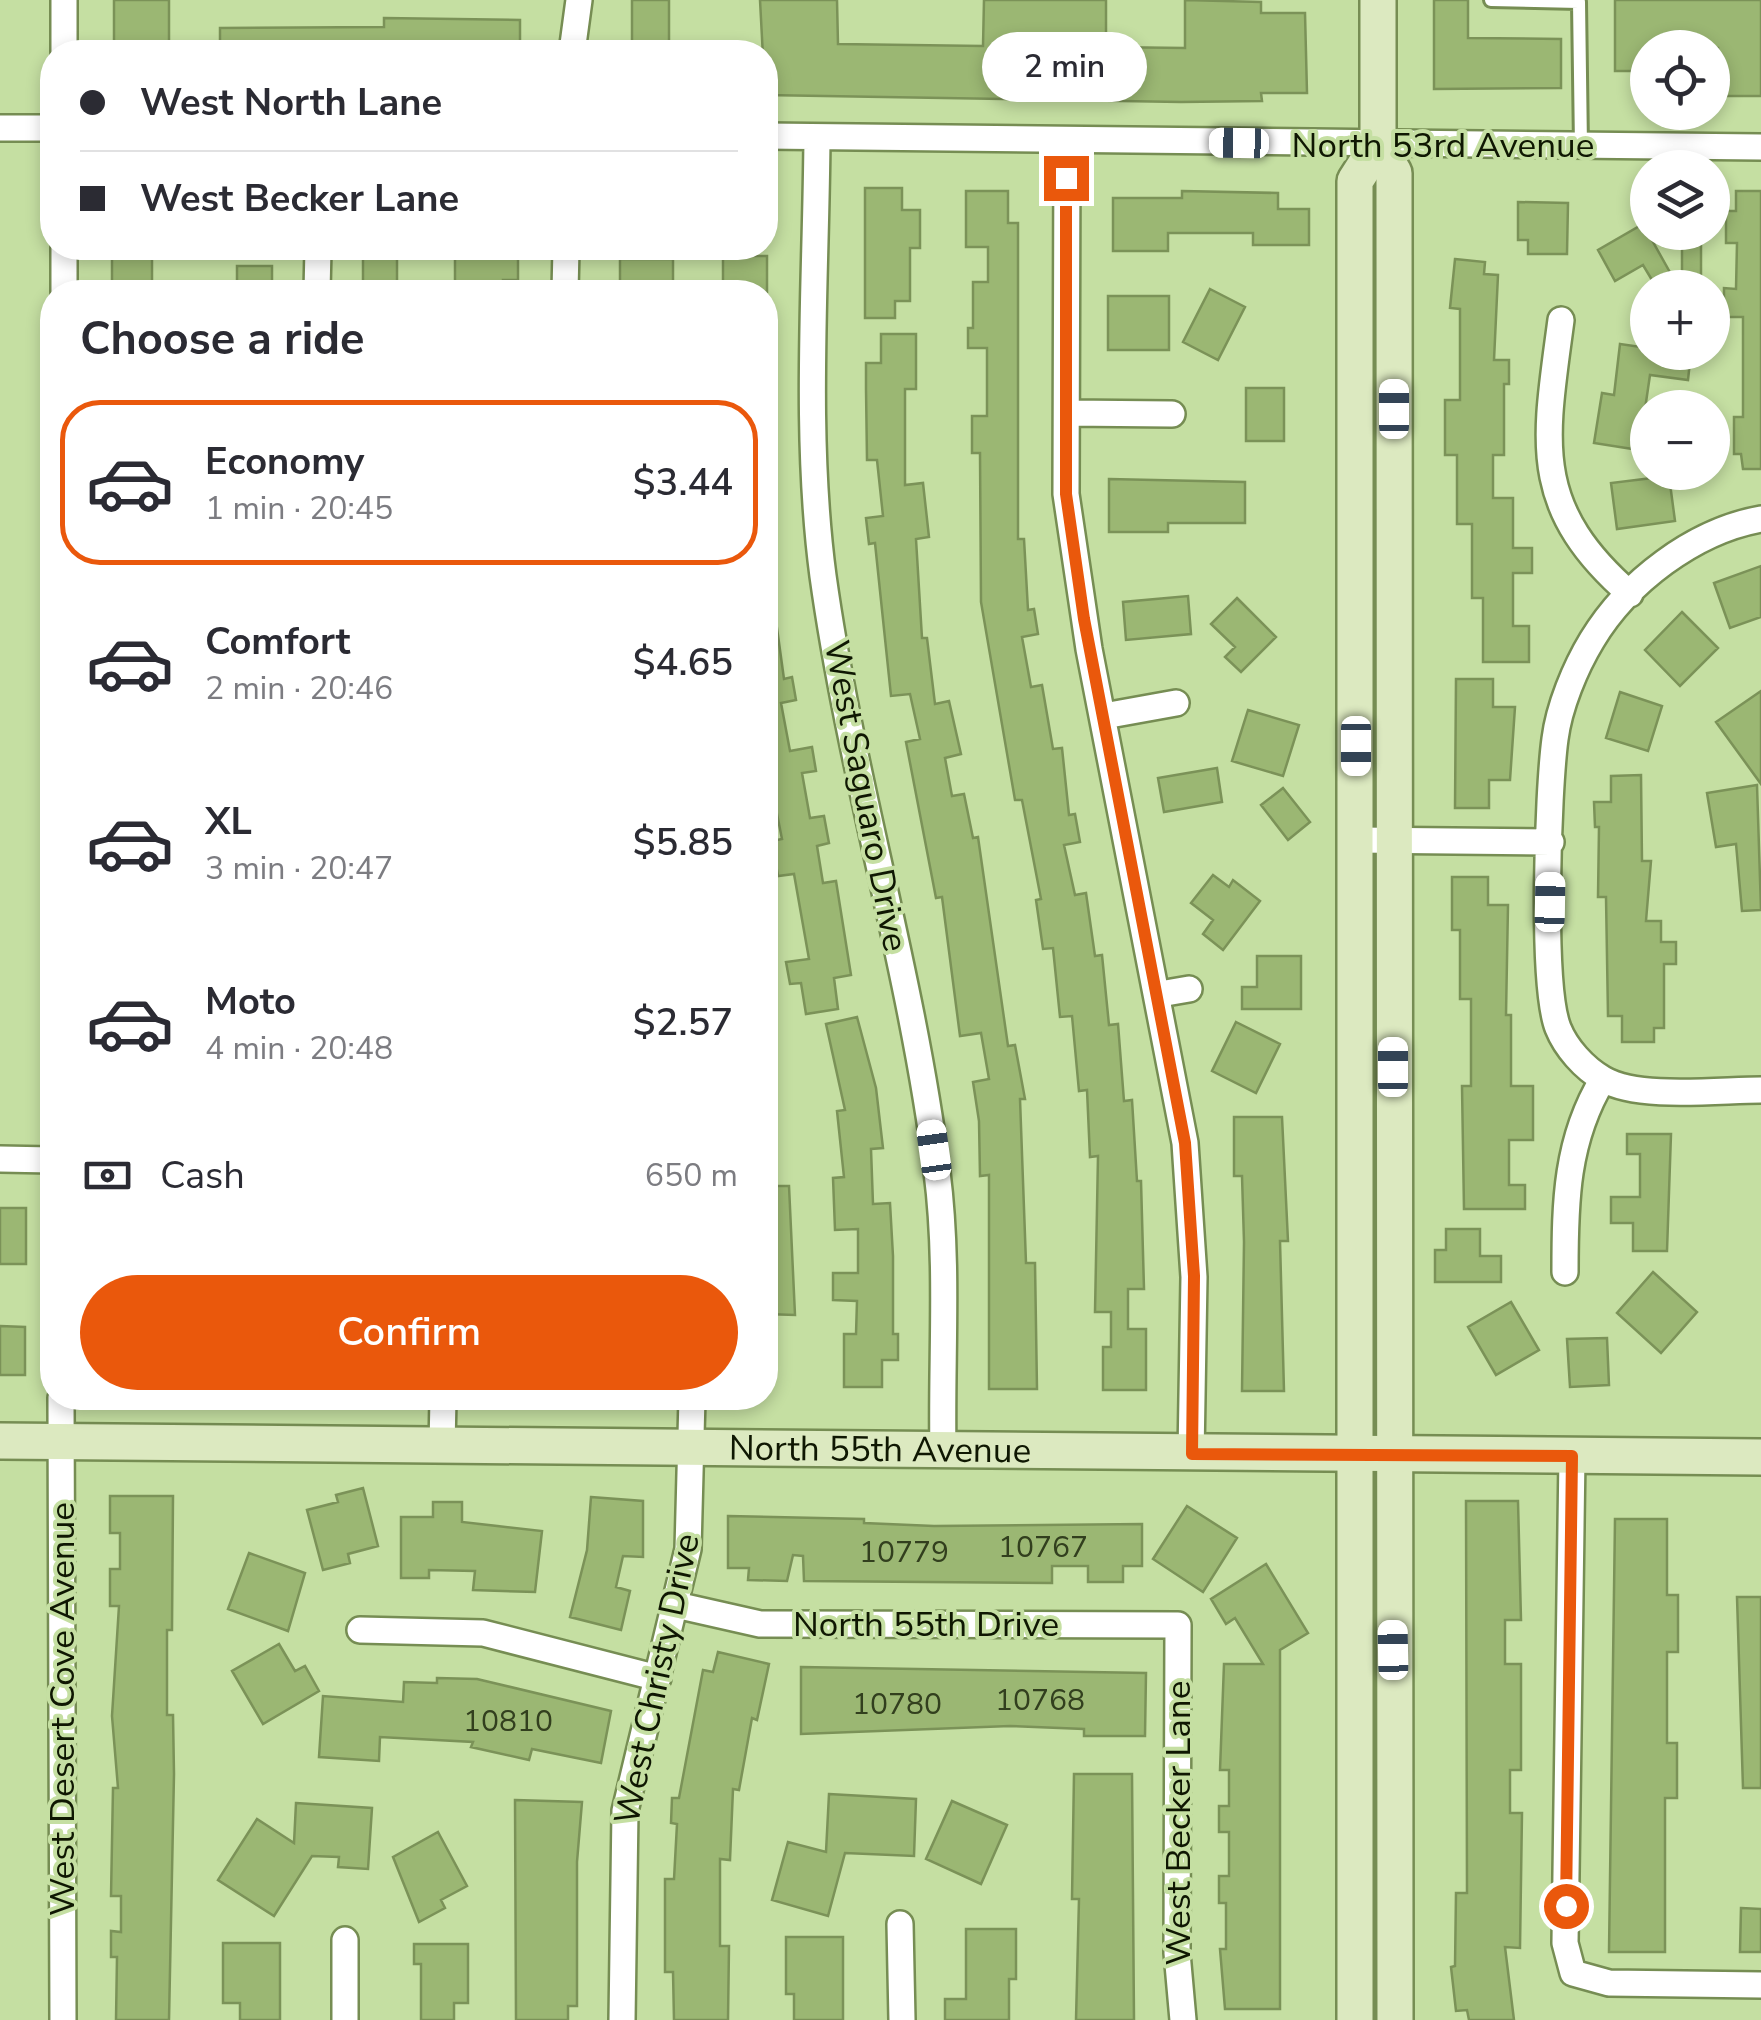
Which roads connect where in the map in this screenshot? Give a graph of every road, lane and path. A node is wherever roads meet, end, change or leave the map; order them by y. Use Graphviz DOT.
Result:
graph roads {
  1 [pos="64,0"];
  2 [pos="579,0"];
  3 [pos="1378,0"];
  4 [pos="1491,0"];
  5 [pos="64,40"];
  6 [pos="574,40"];
  7 [pos="0,128"];
  8 [pos="40,128"];
  9 [pos="778,136"];
  10 [pos="816,137"];
  11 [pos="1067,140"];
  12 [pos="1378,145"];
  13 [pos="1581,147"];
  14 [pos="1761,147"];
  15 [pos="1561,320"];
  16 [pos="1067,413"];
  17 [pos="1172,414"];
  18 [pos="1761,519"];
  19 [pos="1630,594"];
  20 [pos="1176,704"];
  21 [pos="1104,716"];
  22 [pos="1356,840"];
  23 [pos="1394,840"];
  24 [pos="1551,842"];
  25 [pos="1189,989"];
  26 [pos="1160,994"];
  27 [pos="1603,1079"];
  28 [pos="1761,1090"];
  29 [pos="0,1159"];
  30 [pos="40,1160"];
  31 [pos="1565,1272"];
  32 [pos="62,1410"];
  33 [pos="443,1410"];
  34 [pos="692,1410"];
  35 [pos="0,1440"];
  36 [pos="62,1440"];
  37 [pos="442,1446"];
  38 [pos="692,1450"];
  39 [pos="942,1452"];
  40 [pos="1192,1454"];
  41 [pos="1392,1455"];
  42 [pos="1355,1456"];
  43 [pos="1572,1456"];
  44 [pos="1761,1457"];
  45 [pos="676,1605"];
  46 [pos="1178,1625"];
  47 [pos="360,1630"];
  48 [pos="658,1678"];
  49 [pos="900,1924"];
  50 [pos="345,1940"];
  51 [pos="1761,1985"];
  52 [pos="63,2020"];
  53 [pos="345,2020"];
  54 [pos="622,2020"];
  55 [pos="902,2020"];
  56 [pos="1183,2020"];
  57 [pos="1355,2020"];
  58 [pos="1394,2020"];
  1 -- 5 [label="street"];
  2 -- 6 [label="street"];
  3 -- 12 [label="main road"];
  4 -- 13 [label="lane"];
  7 -- 8 [label="street"];
  9 -- 10 [label="street, North 53rd Avenue"];
  10 -- 11 [label="street, North 53rd Avenue"];
  10 -- 39 [label="street, West Saguaro Drive"];
  11 -- 12 [label="street, North 53rd Avenue"];
  11 -- 16 [label="street"];
  12 -- 13 [label="street, North 53rd Avenue"];
  12 -- 22 [label="main road"];
  12 -- 23 [label="main road"];
  13 -- 14 [label="street, North 53rd Avenue"];
  15 -- 19 [label="street"];
  16 -- 17 [label="street"];
  16 -- 21 [label="street"];
  18 -- 19 [label="street"];
  19 -- 24 [label="street"];
  20 -- 21 [label="street"];
  21 -- 26 [label="street"];
  22 -- 23 [label="street"];
  22 -- 42 [label="main road"];
  23 -- 24 [label="street"];
  23 -- 41 [label="main road"];
  24 -- 27 [label="street"];
  25 -- 26 [label="street"];
  26 -- 40 [label="street"];
  27 -- 28 [label="street"];
  27 -- 31 [label="street"];
  29 -- 30 [label="street"];
  32 -- 36 [label="street, West Desert Cove Avenue"];
  33 -- 37 [label="street"];
  34 -- 38 [label="street, West Christy Drive"];
  35 -- 36 [label="main road, North 55th Avenue"];
  36 -- 37 [label="main road, North 55th Avenue"];
  36 -- 52 [label="street, West Desert Cove Avenue"];
  37 -- 38 [label="main road, North 55th Avenue"];
  38 -- 39 [label="main road, North 55th Avenue"];
  38 -- 45 [label="street, West Christy Drive"];
  39 -- 40 [label="main road, North 55th Avenue"];
  40 -- 42 [label="main road, North 55th Avenue"];
  41 -- 42 [label="main road, North 55th Avenue"];
  41 -- 43 [label="main road, North 55th Avenue"];
  41 -- 58 [label="main road"];
  42 -- 57 [label="main road"];
  43 -- 44 [label="main road, North 55th Avenue"];
  43 -- 51 [label="street"];
  45 -- 46 [label="street, North 55th Drive"];
  45 -- 48 [label="street, West Christy Drive"];
  46 -- 56 [label="street, West Becker Lane"];
  47 -- 48 [label="street"];
  48 -- 54 [label="street, West Christy Drive"];
  49 -- 55 [label="street"];
  50 -- 53 [label="street"];
}
